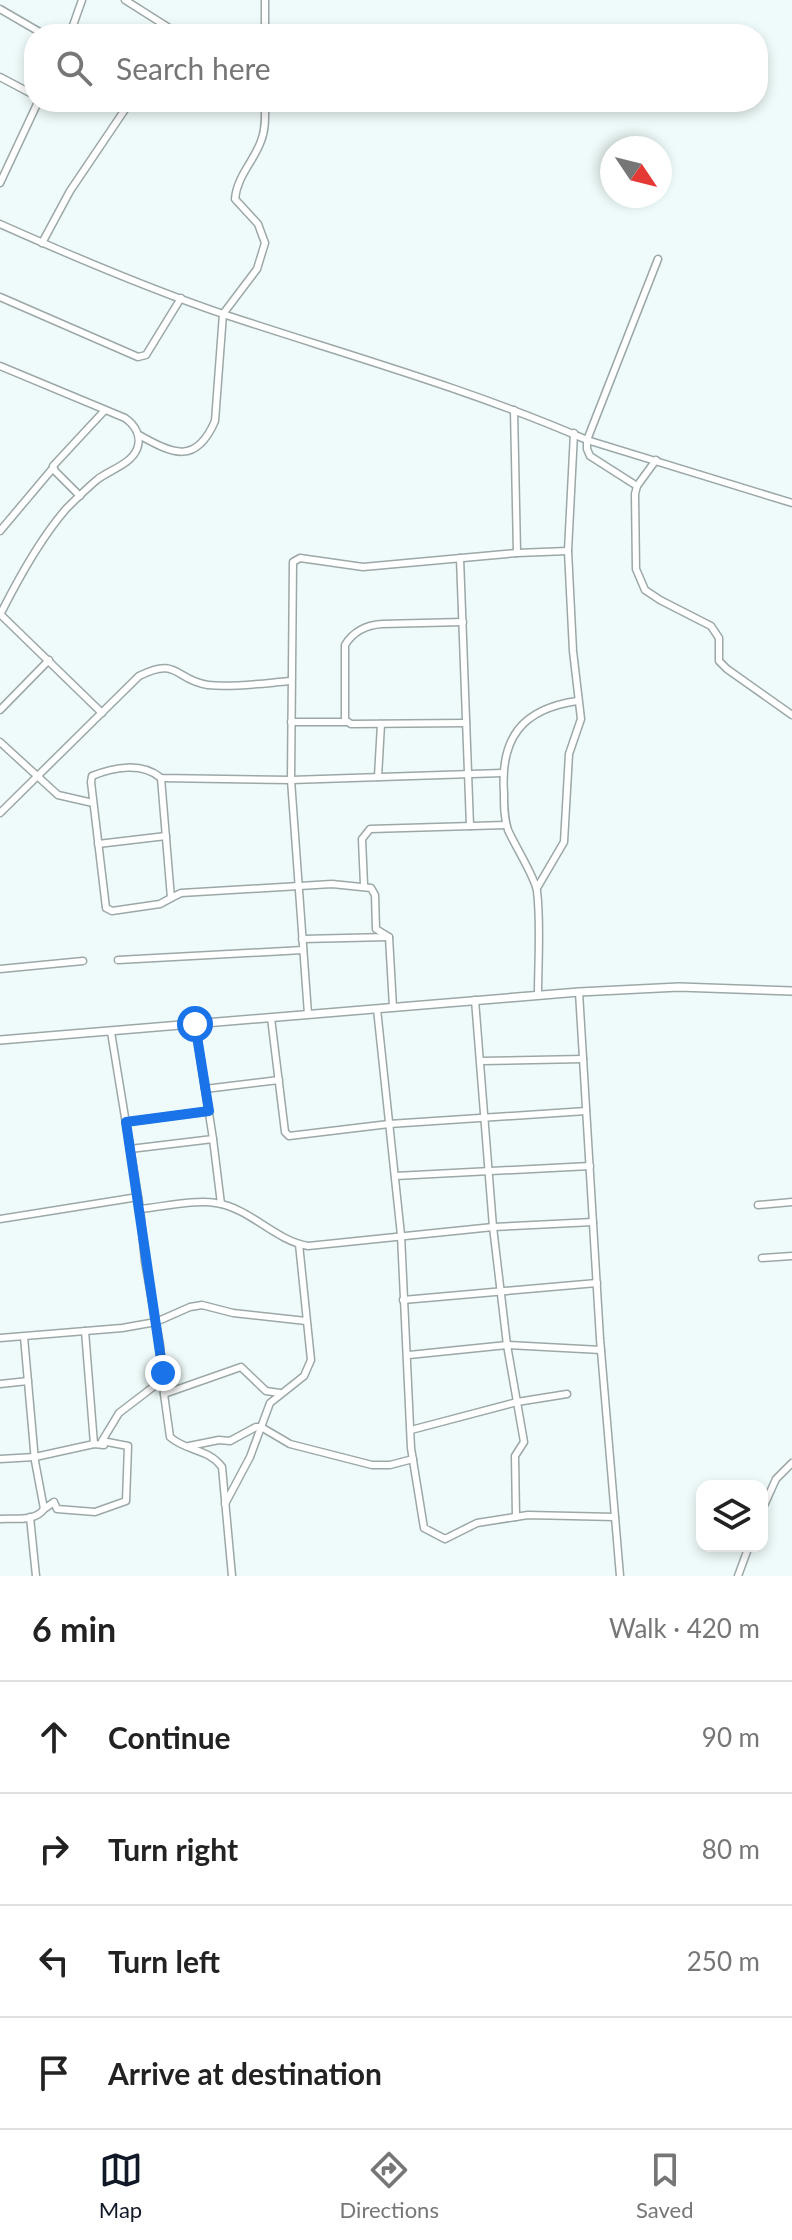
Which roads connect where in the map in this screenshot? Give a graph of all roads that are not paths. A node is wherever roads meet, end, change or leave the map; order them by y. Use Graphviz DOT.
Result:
graph roads {
  1 [pos="82,0"];
  2 [pos="125,0"];
  3 [pos="265,0"];
  4 [pos="0,9"];
  5 [pos="26,24"];
  6 [pos="74,24"];
  7 [pos="163,24"];
  8 [pos="265,24"];
  9 [pos="0,77"];
  10 [pos="24,90"];
  11 [pos="33,112"];
  12 [pos="123,112"];
  13 [pos="265,112"];
  14 [pos="2,156"];
  15 [pos="8,163"];
  16 [pos="0,183"];
  17 [pos="0,224"];
  18 [pos="42,243"];
  19 [pos="658,259"];
  20 [pos="0,297"];
  21 [pos="181,298"];
  22 [pos="223,314"];
  23 [pos="0,366"];
  24 [pos="105,410"];
  25 [pos="514,410"];
  26 [pos="574,433"];
  27 [pos="139,435"];
  28 [pos="587,440"];
  29 [pos="656,460"];
  30 [pos="53,468"];
  31 [pos="637,486"];
  32 [pos="80,496"];
  33 [pos="792,503"];
  34 [pos="0,531"];
  35 [pos="568,551"];
  36 [pos="517,553"];
  37 [pos="460,558"];
  38 [pos="0,614"];
  39 [pos="463,622"];
  40 [pos="49,660"];
  41 [pos="290,681"];
  42 [pos="577,701"];
  43 [pos="0,710"];
  44 [pos="102,713"];
  45 [pos="792,715"];
  46 [pos="291,722"];
  47 [pos="347,722"];
  48 [pos="466,723"];
  49 [pos="381,724"];
  50 [pos="0,742"];
  51 [pos="502,773"];
  52 [pos="468,774"];
  53 [pos="378,777"];
  54 [pos="37,778"];
  55 [pos="161,778"];
  56 [pos="291,780"];
  57 [pos="93,803"];
  58 [pos="0,813"];
  59 [pos="506,825"];
  60 [pos="470,826"];
  61 [pos="166,836"];
  62 [pos="98,844"];
  63 [pos="364,885"];
  64 [pos="299,886"];
  65 [pos="537,888"];
  66 [pos="171,898"];
  67 [pos="389,937"];
  68 [pos="302,939"];
  69 [pos="303,950"];
  70 [pos="118,960"];
  71 [pos="83,961"];
  72 [pos="0,969"];
  73 [pos="579,992"];
  74 [pos="791,992"];
  75 [pos="538,995"];
  76 [pos="475,1000"];
  77 [pos="393,1007"];
  78 [pos="377,1009"];
  79 [pos="308,1014"];
  80 [pos="271,1018"];
  81 [pos="195,1024"];
  82 [pos="111,1032"];
  83 [pos="0,1040"];
  84 [pos="583,1059"];
  85 [pos="481,1061"];
  86 [pos="279,1080"];
  87 [pos="205,1089"];
  88 [pos="209,1111"];
  89 [pos="586,1111"];
  90 [pos="485,1116"];
  91 [pos="126,1122"];
  92 [pos="389,1124"];
  93 [pos="213,1139"];
  94 [pos="130,1149"];
  95 [pos="590,1166"];
  96 [pos="488,1172"];
  97 [pos="395,1176"];
  98 [pos="138,1197"];
  99 [pos="792,1202"];
  100 [pos="221,1204"];
  101 [pos="758,1205"];
  102 [pos="140,1209"];
  103 [pos="0,1219"];
  104 [pos="593,1222"];
  105 [pos="493,1227"];
  106 [pos="401,1235"];
  107 [pos="299,1244"];
  108 [pos="792,1256"];
  109 [pos="762,1258"];
  110 [pos="597,1283"];
  111 [pos="501,1292"];
  112 [pos="403,1300"];
  113 [pos="306,1321"];
  114 [pos="156,1322"];
  115 [pos="85,1331"];
  116 [pos="24,1337"];
  117 [pos="0,1338"];
  118 [pos="507,1345"];
  119 [pos="601,1350"];
  120 [pos="409,1355"];
  121 [pos="163,1373"];
  122 [pos="28,1381"];
  123 [pos="0,1384"];
  124 [pos="280,1393"];
  125 [pos="164,1394"];
  126 [pos="567,1394"];
  127 [pos="517,1402"];
  128 [pos="261,1427"];
  129 [pos="411,1430"];
  130 [pos="94,1444"];
  131 [pos="128,1446"];
  132 [pos="185,1447"];
  133 [pos="35,1457"];
  134 [pos="0,1459"];
  135 [pos="413,1459"];
  136 [pos="792,1463"];
  137 [pos="768,1497"];
  138 [pos="225,1504"];
  139 [pos="44,1509"];
  140 [pos="30,1517"];
  141 [pos="516,1517"];
  142 [pos="615,1517"];
  143 [pos="0,1519"];
  144 [pos="747,1552"];
  145 [pos="36,1576"];
  146 [pos="232,1576"];
  147 [pos="620,1576"];
  148 [pos="738,1576"];
  1 -- 6 [label="street"];
  2 -- 7 [label="street"];
  3 -- 8 [label="street"];
  4 -- 5 [label="street"];
  9 -- 10 [label="street"];
  11 -- 15 [label="street"];
  12 -- 18 [label="street"];
  13 -- 22 [label="street"];
  14 -- 15 [label="street"];
  15 -- 16 [label="street"];
  17 -- 18 [label="street"];
  18 -- 21 [label="street"];
  19 -- 28 [label="street"];
  20 -- 21 [label="street"];
  21 -- 22 [label="street"];
  22 -- 25 [label="street"];
  22 -- 27 [label="street"];
  23 -- 24 [label="street"];
  24 -- 27 [label="street"];
  24 -- 30 [label="street"];
  25 -- 26 [label="street"];
  25 -- 36 [label="street"];
  26 -- 28 [label="street"];
  26 -- 35 [label="street"];
  27 -- 32 [label="street"];
  28 -- 29 [label="street"];
  28 -- 31 [label="street"];
  29 -- 31 [label="street"];
  29 -- 33 [label="street"];
  30 -- 32 [label="street"];
  30 -- 34 [label="street"];
  31 -- 45 [label="street"];
  32 -- 38 [label="street"];
  35 -- 36 [label="street"];
  35 -- 42 [label="street"];
  36 -- 37 [label="street"];
  37 -- 39 [label="street"];
  37 -- 41 [label="street"];
  38 -- 40 [label="street"];
  39 -- 47 [label="street"];
  39 -- 48 [label="street"];
  40 -- 43 [label="street"];
  40 -- 44 [label="street"];
  41 -- 44 [label="street"];
  41 -- 46 [label="street"];
  42 -- 51 [label="street"];
  42 -- 65 [label="street"];
  44 -- 54 [label="street"];
  46 -- 47 [label="street"];
  46 -- 56 [label="street"];
  47 -- 49 [label="street"];
  48 -- 49 [label="street"];
  48 -- 52 [label="street"];
  49 -- 53 [label="street"];
  50 -- 54 [label="street"];
  51 -- 52 [label="street"];
  51 -- 59 [label="street"];
  52 -- 53 [label="street"];
  52 -- 60 [label="street"];
  53 -- 56 [label="street"];
  54 -- 57 [label="street"];
  54 -- 58 [label="street"];
  55 -- 56 [label="street"];
  55 -- 57 [label="street"];
  55 -- 61 [label="street"];
  56 -- 64 [label="street"];
  57 -- 62 [label="street"];
  59 -- 60 [label="street"];
  59 -- 65 [label="street"];
  60 -- 63 [label="street"];
  61 -- 62 [label="street"];
  61 -- 66 [label="street"];
  62 -- 66 [label="street"];
  63 -- 64 [label="street"];
  63 -- 67 [label="street"];
  64 -- 66 [label="street"];
  64 -- 68 [label="street"];
  65 -- 75 [label="street"];
  67 -- 68 [label="street"];
  67 -- 77 [label="street"];
  68 -- 69 [label="street"];
  69 -- 70 [label="street"];
  69 -- 79 [label="street"];
  71 -- 72 [label="street"];
  73 -- 74 [label="street"];
  73 -- 75 [label="street"];
  73 -- 84 [label="street"];
  75 -- 76 [label="street"];
  76 -- 77 [label="street"];
  76 -- 85 [label="street"];
  77 -- 78 [label="street"];
  78 -- 79 [label="street"];
  78 -- 92 [label="street"];
  79 -- 80 [label="street"];
  80 -- 81 [label="street"];
  80 -- 86 [label="street"];
  81 -- 82 [label="street"];
  81 -- 87 [label="street"];
  82 -- 83 [label="street"];
  82 -- 91 [label="street"];
  84 -- 85 [label="street"];
  84 -- 89 [label="street"];
  85 -- 90 [label="street"];
  86 -- 87 [label="street"];
  86 -- 92 [label="street"];
  87 -- 88 [label="street"];
  88 -- 91 [label="street"];
  88 -- 93 [label="street"];
  89 -- 90 [label="street"];
  89 -- 95 [label="street"];
  90 -- 92 [label="street"];
  90 -- 96 [label="street"];
  91 -- 94 [label="street"];
  92 -- 97 [label="street"];
  93 -- 94 [label="street"];
  93 -- 100 [label="street"];
  94 -- 98 [label="street"];
  95 -- 96 [label="street"];
  95 -- 104 [label="street"];
  96 -- 97 [label="street"];
  96 -- 105 [label="street"];
  97 -- 106 [label="street"];
  98 -- 102 [label="street"];
  98 -- 103 [label="street"];
  99 -- 101 [label="street"];
  100 -- 102 [label="street"];
  100 -- 107 [label="street"];
  102 -- 114 [label="street"];
  104 -- 105 [label="street"];
  104 -- 110 [label="street"];
  105 -- 106 [label="street"];
  105 -- 111 [label="street"];
  106 -- 107 [label="street"];
  106 -- 112 [label="street"];
  107 -- 113 [label="street"];
  108 -- 109 [label="street"];
  110 -- 111 [label="street"];
  110 -- 119 [label="street"];
  111 -- 112 [label="street"];
  111 -- 118 [label="street"];
  112 -- 120 [label="street"];
  113 -- 114 [label="street"];
  113 -- 124 [label="street"];
  114 -- 115 [label="street"];
  114 -- 121 [label="street"];
  115 -- 116 [label="street"];
  115 -- 130 [label="street"];
  116 -- 117 [label="street"];
  116 -- 122 [label="street"];
  118 -- 119 [label="street"];
  118 -- 120 [label="street"];
  118 -- 127 [label="street"];
  119 -- 142 [label="street"];
  120 -- 129 [label="street"];
  121 -- 125 [label="street"];
  121 -- 131 [label="street"];
  122 -- 123 [label="street"];
  122 -- 133 [label="street"];
  124 -- 125 [label="street"];
  124 -- 128 [label="street"];
  125 -- 132 [label="street"];
  126 -- 127 [label="street"];
  127 -- 129 [label="street"];
  127 -- 141 [label="street"];
  128 -- 132 [label="street"];
  128 -- 135 [label="street"];
  128 -- 138 [label="street"];
  129 -- 135 [label="street"];
  130 -- 131 [label="street"];
  130 -- 133 [label="street"];
  131 -- 139 [label="street"];
  132 -- 138 [label="street"];
  133 -- 134 [label="street"];
  133 -- 139 [label="street"];
  135 -- 141 [label="street"];
  136 -- 137 [label="street"];
  138 -- 146 [label="street"];
  139 -- 140 [label="street"];
  140 -- 143 [label="street"];
  140 -- 145 [label="street"];
  141 -- 142 [label="street"];
  142 -- 147 [label="street"];
  144 -- 148 [label="street"];
}
